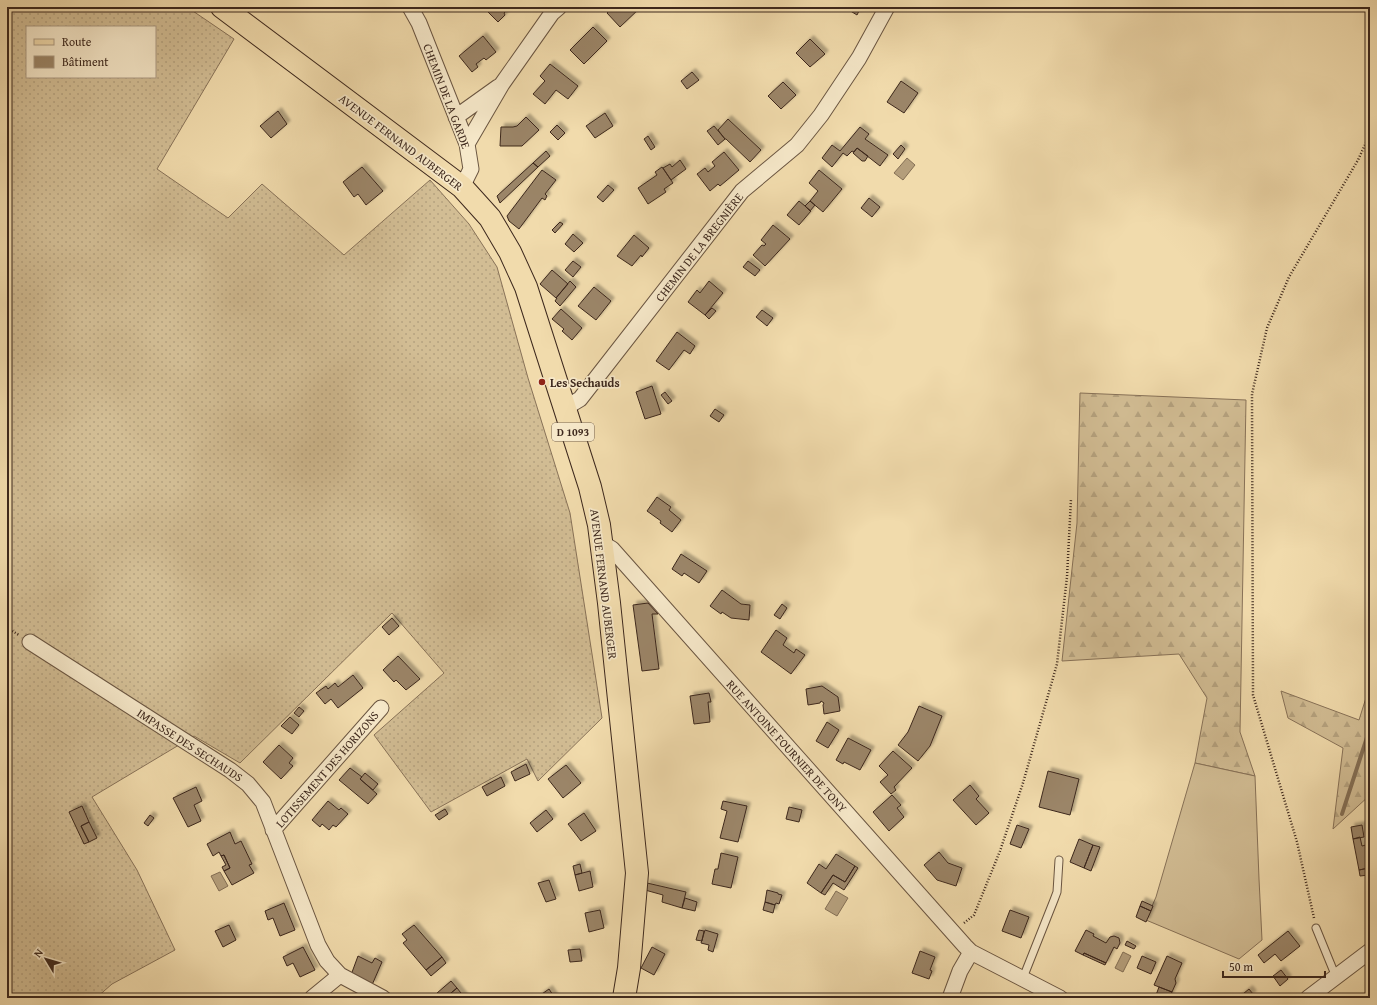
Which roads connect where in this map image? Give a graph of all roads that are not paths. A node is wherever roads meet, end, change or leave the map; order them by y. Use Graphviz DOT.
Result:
graph roads {
  1 [pos="222,7"];
  2 [pos="410,7"];
  3 [pos="559,7"];
  4 [pos="887,7"];
  5 [pos="502,84"];
  6 [pos="456,117"];
  7 [pos="467,144"];
  8 [pos="462,187"];
  9 [pos="565,408"];
  10 [pos="602,543"];
  11 [pos="30,642"];
  12 [pos="381,708"];
  13 [pos="273,830"];
  14 [pos="1059,860"];
  15 [pos="1316,928"];
  16 [pos="1370,951"];
  17 [pos="972,952"];
  18 [pos="340,975"];
  19 [pos="1336,977"];
  20 [pos="1023,978"];
  21 [pos="312,998"];
  22 [pos="383,998"];
  23 [pos="624,998"];
  24 [pos="950,998"];
  25 [pos="1060,998"];
  26 [pos="1308,998"];
  1 -- 8 [label="main road, AVENUE FERNAND AUBERGER / D 1093"];
  2 -- 6 [label="street, CHEMIN DE LA GARDE"];
  3 -- 5 [label="street"];
  4 -- 9 [label="street, CHEMIN DE LA BREGNIÈRE"];
  5 -- 6 [label="street"];
  5 -- 7 [label="street"];
  6 -- 7 [label="street, CHEMIN DE LA GARDE"];
  7 -- 8 [label="street, CHEMIN DE LA GARDE"];
  8 -- 9 [label="main road, AVENUE FERNAND AUBERGER / D 1093"];
  9 -- 10 [label="main road, AVENUE FERNAND AUBERGER / D 1093"];
  10 -- 17 [label="street, RUE ANTOINE FOURNIER DE TONY"];
  10 -- 23 [label="main road, AVENUE FERNAND AUBERGER / D 1093"];
  11 -- 13 [label="street, IMPASSE DES SECHAUDS"];
  12 -- 13 [label="street, LOTISSEMENT DES HORIZONS"];
  13 -- 18 [label="street, IMPASSE DES SECHAUDS"];
  14 -- 20 [label="lane"];
  15 -- 19 [label="lane"];
  16 -- 19 [label="street"];
  17 -- 20 [label="street, RUE ANTOINE FOURNIER DE TONY"];
  17 -- 24 [label="street"];
  18 -- 21 [label="street"];
  18 -- 22 [label="street, IMPASSE DES SECHAUDS"];
  19 -- 26 [label="street"];
  20 -- 25 [label="street, RUE ANTOINE FOURNIER DE TONY"];
}
